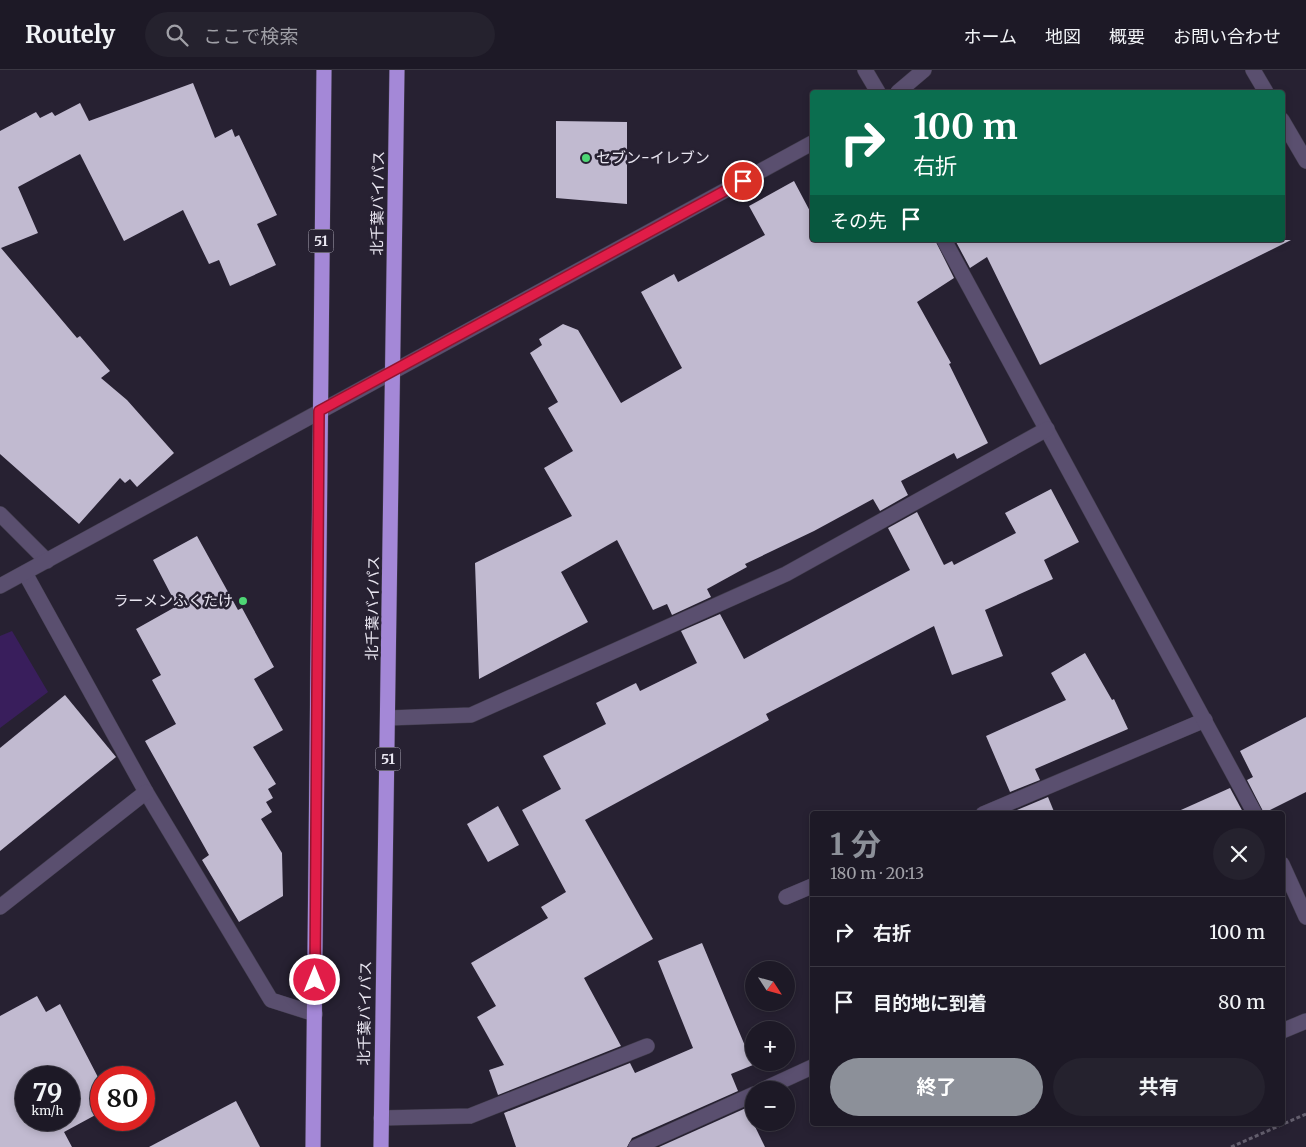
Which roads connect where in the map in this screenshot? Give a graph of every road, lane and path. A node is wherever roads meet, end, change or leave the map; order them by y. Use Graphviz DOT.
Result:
graph roads {
  1 [pos="324,70"];
  2 [pos="397,70"];
  3 [pos="865,70"];
  4 [pos="924,70"];
  5 [pos="1253,70"];
  6 [pos="877,90"];
  7 [pos="900,90"];
  8 [pos="1265,90"];
  9 [pos="1285,125"];
  10 [pos="810,144"];
  11 [pos="1306,161"];
  12 [pos="945,242"];
  13 [pos="394,371"];
  14 [pos="319,411"];
  15 [pos="1047,429"];
  16 [pos="0,514"];
  17 [pos="47,561"];
  18 [pos="25,573"];
  19 [pos="0,586"];
  20 [pos="388,718"];
  21 [pos="1205,720"];
  22 [pos="146,792"];
  23 [pos="990,811"];
  24 [pos="1253,811"];
  25 [pos="1285,871"];
  26 [pos="810,887"];
  27 [pos="786,897"];
  28 [pos="0,907"];
  29 [pos="1306,917"];
  30 [pos="315,1014"];
  31 [pos="1306,1021"];
  32 [pos="1285,1030"];
  33 [pos="647,1046"];
  34 [pos="810,1068"];
  35 [pos="782,1081"];
  36 [pos="745,1098"];
  37 [pos="1306,1114"];
  38 [pos="381,1118"];
  39 [pos="1285,1123"];
  40 [pos="1279,1126"];
  41 [pos="313,1147"];
  42 [pos="382,1147"];
  43 [pos="636,1147"];
  44 [pos="1231,1147"];
  1 -- 14 [label="highway, 51"];
  2 -- 13 [label="highway, 北千葉バイパス / 51"];
  3 -- 6 [label="street"];
  4 -- 7 [label="street"];
  5 -- 8 [label="street"];
  9 -- 11 [label="street"];
  10 -- 13 [label="street"];
  12 -- 15 [label="street"];
  13 -- 14 [label="street"];
  13 -- 20 [label="highway, 北千葉バイパス / 51"];
  14 -- 17 [label="street"];
  14 -- 30 [label="highway, 51"];
  15 -- 20 [label="street"];
  15 -- 21 [label="street"];
  16 -- 17 [label="street"];
  17 -- 18 [label="street"];
  18 -- 19 [label="street"];
  18 -- 22 [label="street"];
  20 -- 38 [label="highway, 北千葉バイパス / 51"];
  21 -- 23 [label="street"];
  21 -- 24 [label="street"];
  22 -- 28 [label="street"];
  22 -- 30 [label="street"];
  25 -- 29 [label="street"];
  26 -- 27 [label="street"];
  30 -- 41 [label="highway, 51"];
  31 -- 32 [label="street"];
  33 -- 38 [label="street"];
  34 -- 35 [label="street"];
  36 -- 43 [label="street"];
  37 -- 39 [label="path"];
  38 -- 42 [label="highway, 北千葉バイパス / 51"];
  40 -- 44 [label="path"];
}
